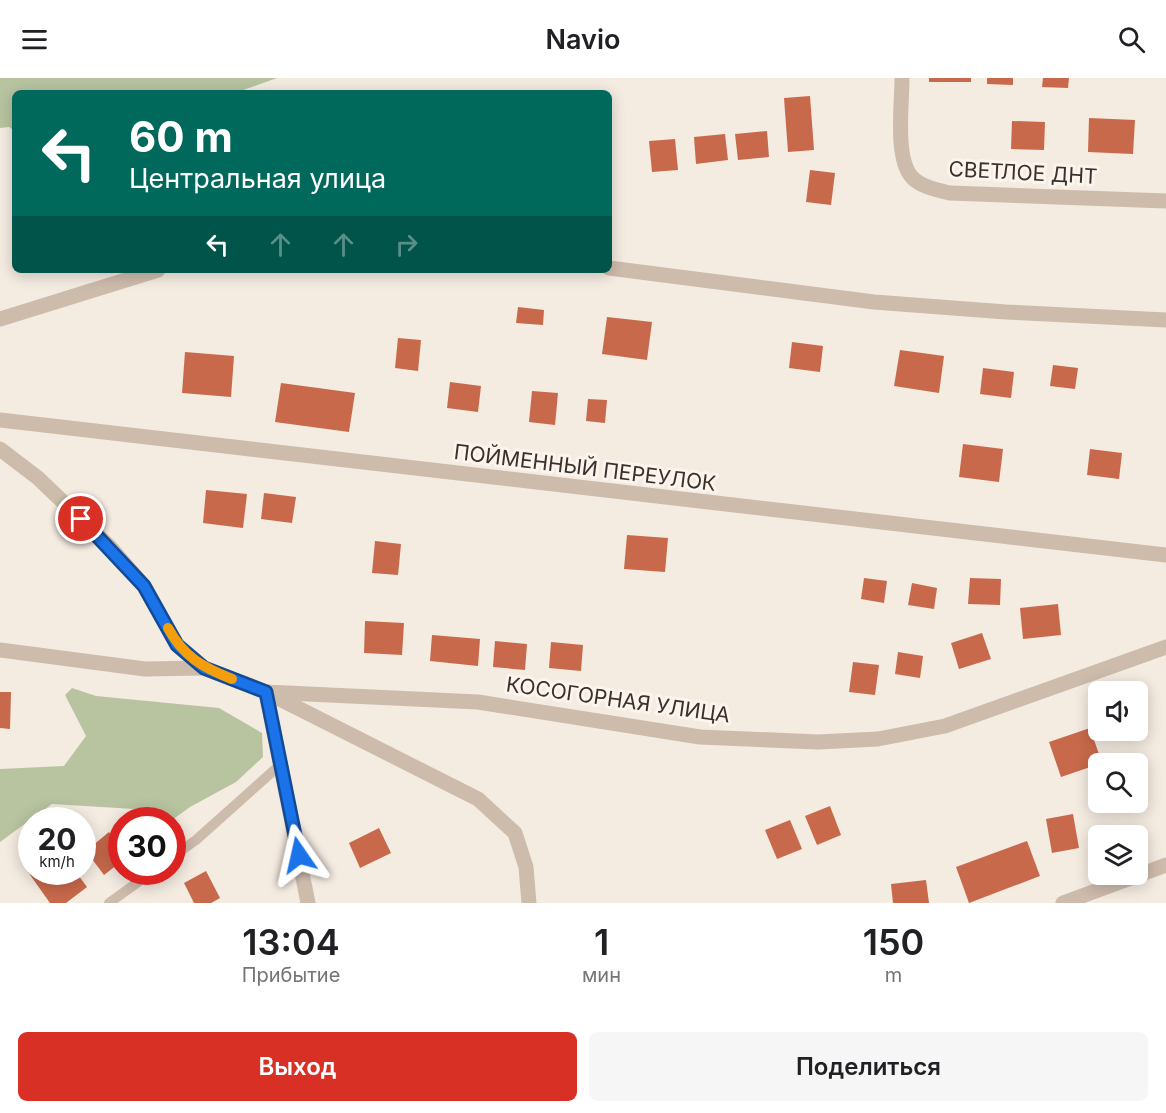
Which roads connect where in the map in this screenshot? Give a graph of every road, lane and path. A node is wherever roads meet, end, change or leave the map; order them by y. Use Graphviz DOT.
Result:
graph roads {
  1 [pos="902,78"];
  2 [pos="1166,201"];
  3 [pos="612,268"];
  4 [pos="149,273"];
  5 [pos="0,320"];
  6 [pos="1166,320"];
  7 [pos="0,420"];
  8 [pos="0,448"];
  9 [pos="1166,555"];
  10 [pos="1166,647"];
  11 [pos="0,650"];
  12 [pos="204,668"];
  13 [pos="266,692"];
  14 [pos="281,764"];
  15 [pos="186,847"];
  16 [pos="1166,865"];
  17 [pos="134,885"];
  18 [pos="109,903"];
  19 [pos="308,903"];
  20 [pos="529,903"];
  21 [pos="1063,903"];
  1 -- 2 [label="street, СВЕТЛОЕ ДНТ"];
  3 -- 6 [label="street"];
  4 -- 5 [label="street"];
  7 -- 9 [label="street, ПОЙМЕННЫЙ ПЕРЕУЛОК"];
  8 -- 12 [label="street"];
  10 -- 13 [label="street, КОСОГОРНАЯ УЛИЦА"];
  11 -- 12 [label="street"];
  12 -- 13 [label="street"];
  13 -- 14 [label="street"];
  13 -- 20 [label="street"];
  14 -- 15 [label="lane"];
  14 -- 19 [label="street"];
  16 -- 21 [label="street"];
  17 -- 18 [label="lane"];
}
